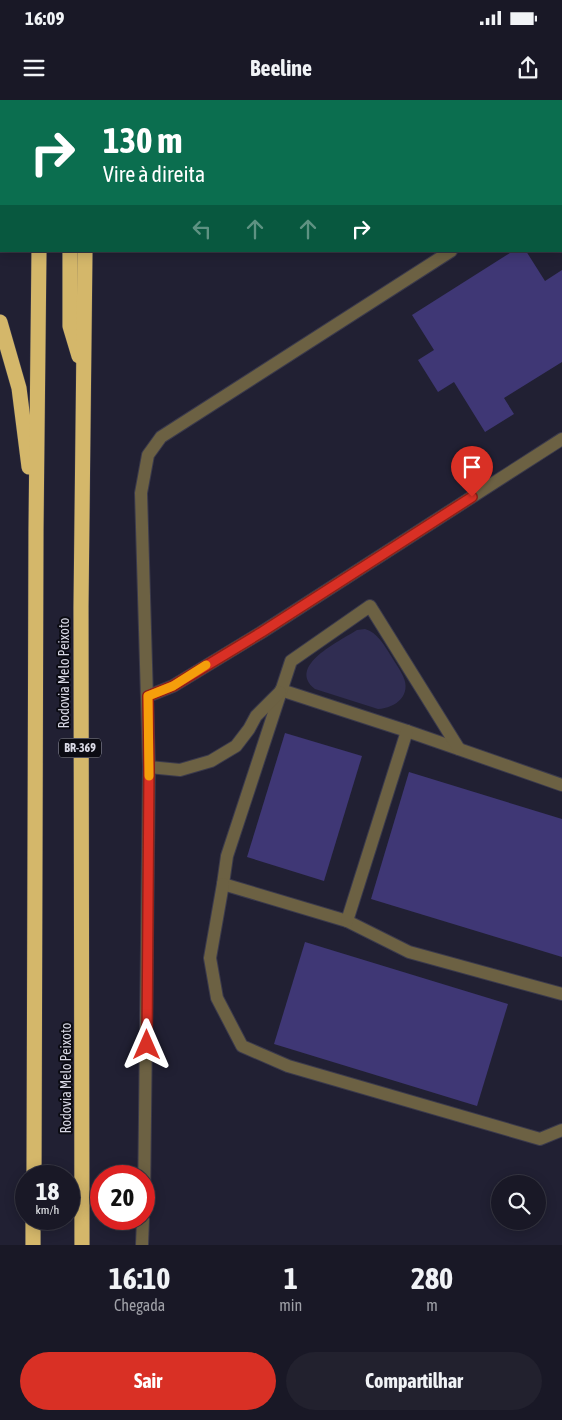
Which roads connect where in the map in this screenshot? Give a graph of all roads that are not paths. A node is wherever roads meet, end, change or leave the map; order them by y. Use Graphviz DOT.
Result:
graph roads {
  1 [pos="39,252"];
  2 [pos="70,252"];
  3 [pos="85,252"];
  4 [pos="449,252"];
  5 [pos="0,322"];
  6 [pos="83,369"];
  7 [pos="562,439"];
  8 [pos="36,530"];
  9 [pos="281,690"];
  10 [pos="148,696"];
  11 [pos="407,731"];
  12 [pos="459,749"];
  13 [pos="149,768"];
  14 [pos="562,785"];
  15 [pos="223,884"];
  16 [pos="347,921"];
  17 [pos="562,994"];
  18 [pos="562,1130"];
  19 [pos="34,1165"];
  20 [pos="144,1165"];
  21 [pos="33,1230"];
  22 [pos="143,1230"];
  23 [pos="83,1240"];
  24 [pos="33,1245"];
  25 [pos="142,1245"];
  1 -- 8 [label="highway, Rodovia Melo Peixoto"];
  2 -- 6 [label="highway"];
  3 -- 6 [label="highway, Rodovia Melo Peixoto / BR-369"];
  4 -- 10 [label="lane"];
  5 -- 8 [label="highway"];
  6 -- 23 [label="highway, Rodovia Melo Peixoto / BR-369"];
  7 -- 10 [label="lane"];
  8 -- 19 [label="highway, Rodovia Melo Peixoto"];
  9 -- 11 [label="lane"];
  9 -- 12 [label="lane"];
  9 -- 13 [label="lane"];
  9 -- 15 [label="lane"];
  10 -- 13 [label="lane"];
  11 -- 12 [label="lane"];
  11 -- 16 [label="lane"];
  12 -- 14 [label="lane"];
  13 -- 20 [label="lane"];
  15 -- 16 [label="lane"];
  15 -- 18 [label="lane"];
  16 -- 17 [label="lane"];
  21 -- 24 [label="highway"];
  22 -- 25 [label="lane"];
}
